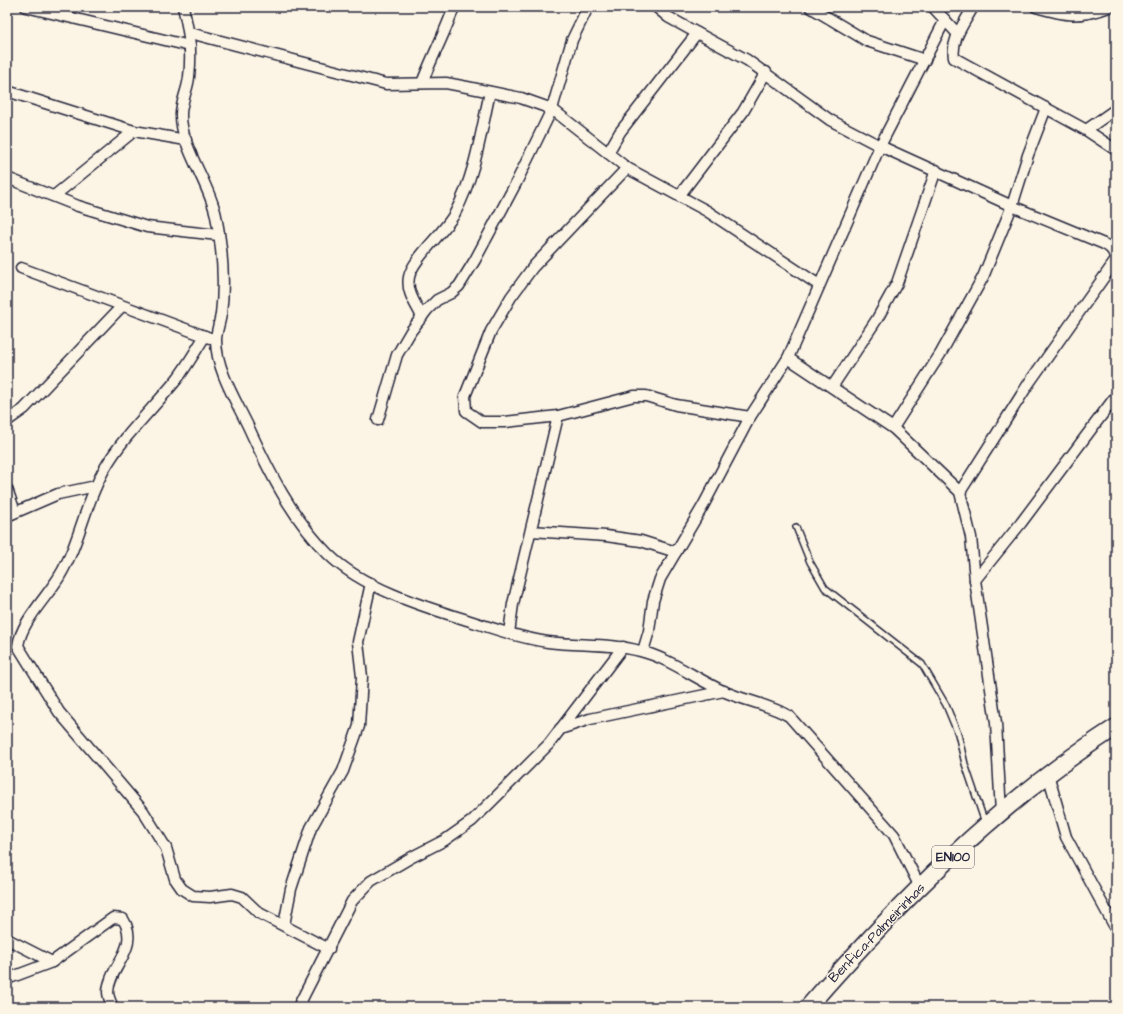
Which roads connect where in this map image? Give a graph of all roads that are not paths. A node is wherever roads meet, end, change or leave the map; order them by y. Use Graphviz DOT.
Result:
graph roads {
  1 [pos="26,7"];
  2 [pos="183,7"];
  3 [pos="454,7"];
  4 [pos="588,7"];
  5 [pos="656,7"];
  6 [pos="810,7"];
  7 [pos="933,7"];
  8 [pos="973,7"];
  9 [pos="1036,7"];
  10 [pos="1109,7"];
  11 [pos="945,20"];
  12 [pos="190,33"];
  13 [pos="696,33"];
  14 [pos="957,33"];
  15 [pos="190,46"];
  16 [pos="925,60"];
  17 [pos="766,72"];
  18 [pos="422,83"];
  19 [pos="7,91"];
  20 [pos="490,92"];
  21 [pos="1046,108"];
  22 [pos="552,109"];
  23 [pos="1116,109"];
  24 [pos="1086,130"];
  25 [pos="134,131"];
  26 [pos="186,140"];
  27 [pos="880,146"];
  28 [pos="1116,150"];
  29 [pos="608,153"];
  30 [pos="627,168"];
  31 [pos="936,170"];
  32 [pos="7,178"];
  33 [pos="54,196"];
  34 [pos="679,196"];
  35 [pos="1012,206"];
  36 [pos="218,235"];
  37 [pos="21,268"];
  38 [pos="819,285"];
  39 [pos="122,306"];
  40 [pos="422,317"];
  41 [pos="205,336"];
  42 [pos="216,340"];
  43 [pos="788,358"];
  44 [pos="832,387"];
  45 [pos="1116,396"];
  46 [pos="558,416"];
  47 [pos="750,417"];
  48 [pos="378,420"];
  49 [pos="7,421"];
  50 [pos="893,428"];
  51 [pos="96,486"];
  52 [pos="7,489"];
  53 [pos="960,492"];
  54 [pos="11,514"];
  55 [pos="796,527"];
  56 [pos="531,530"];
  57 [pos="676,552"];
  58 [pos="975,580"];
  59 [pos="371,583"];
  60 [pos="509,633"];
  61 [pos="623,648"];
  62 [pos="643,651"];
  63 [pos="724,691"];
  64 [pos="1116,727"];
  65 [pos="560,729"];
  66 [pos="1048,774"];
  67 [pos="1001,813"];
  68 [pos="985,826"];
  69 [pos="920,887"];
  70 [pos="284,925"];
  71 [pos="1116,929"];
  72 [pos="7,939"];
  73 [pos="329,949"];
  74 [pos="52,962"];
  75 [pos="7,979"];
  76 [pos="112,1007"];
  77 [pos="298,1007"];
  78 [pos="808,1007"];
  1 -- 15 [label="street"];
  2 -- 12 [label="street"];
  3 -- 18 [label="street"];
  4 -- 22 [label="street"];
  5 -- 13 [label="street"];
  6 -- 16 [label="street"];
  7 -- 11 [label="street"];
  8 -- 14 [label="street"];
  9 -- 10 [label="street"];
  11 -- 14 [label="street"];
  11 -- 16 [label="street"];
  12 -- 15 [label="street"];
  12 -- 18 [label="street"];
  13 -- 17 [label="street"];
  13 -- 29 [label="street"];
  14 -- 21 [label="street"];
  15 -- 26 [label="street"];
  16 -- 27 [label="street"];
  17 -- 27 [label="street"];
  17 -- 34 [label="street"];
  18 -- 20 [label="street"];
  19 -- 25 [label="street"];
  20 -- 22 [label="street"];
  20 -- 40 [label="street"];
  21 -- 24 [label="street"];
  21 -- 35 [label="street"];
  22 -- 29 [label="street"];
  22 -- 40 [label="street"];
  23 -- 24 [label="street"];
  24 -- 28 [label="street"];
  25 -- 26 [label="street"];
  25 -- 33 [label="street"];
  26 -- 36 [label="street"];
  27 -- 31 [label="street"];
  27 -- 38 [label="street"];
  29 -- 30 [label="street"];
  30 -- 34 [label="street"];
  30 -- 46 [label="street"];
  31 -- 35 [label="street"];
  31 -- 44 [label="street"];
  32 -- 33 [label="street"];
  33 -- 36 [label="street"];
  34 -- 38 [label="street"];
  35 -- 50 [label="street"];
  35 -- 53 [label="street"];
  36 -- 42 [label="street"];
  37 -- 39 [label="street"];
  38 -- 43 [label="street"];
  39 -- 41 [label="street"];
  39 -- 49 [label="street"];
  40 -- 48 [label="street"];
  41 -- 42 [label="street"];
  41 -- 51 [label="street"];
  42 -- 59 [label="street"];
  43 -- 44 [label="street"];
  43 -- 47 [label="street"];
  44 -- 50 [label="street"];
  45 -- 58 [label="street"];
  46 -- 47 [label="street"];
  46 -- 56 [label="street"];
  47 -- 57 [label="street"];
  50 -- 53 [label="street"];
  51 -- 54 [label="street"];
  51 -- 70 [label="street"];
  52 -- 54 [label="street"];
  53 -- 58 [label="street"];
  55 -- 68 [label="lane"];
  56 -- 57 [label="street"];
  56 -- 60 [label="street"];
  57 -- 62 [label="street"];
  58 -- 67 [label="street"];
  59 -- 60 [label="street"];
  59 -- 70 [label="street"];
  60 -- 61 [label="street"];
  61 -- 62 [label="street"];
  61 -- 65 [label="street"];
  62 -- 63 [label="street"];
  63 -- 65 [label="street"];
  63 -- 69 [label="street"];
  64 -- 66 [label="main road, Benfica-Palmeirinhas / EN100"];
  65 -- 73 [label="street"];
  66 -- 67 [label="main road, Benfica-Palmeirinhas / EN100"];
  66 -- 71 [label="street"];
  67 -- 68 [label="main road, Benfica-Palmeirinhas / EN100"];
  68 -- 69 [label="main road, Benfica-Palmeirinhas / EN100"];
  69 -- 78 [label="main road, Benfica-Palmeirinhas / EN100"];
  70 -- 73 [label="street"];
  72 -- 74 [label="street"];
  73 -- 77 [label="street"];
  74 -- 75 [label="street"];
  74 -- 76 [label="street"];
}
